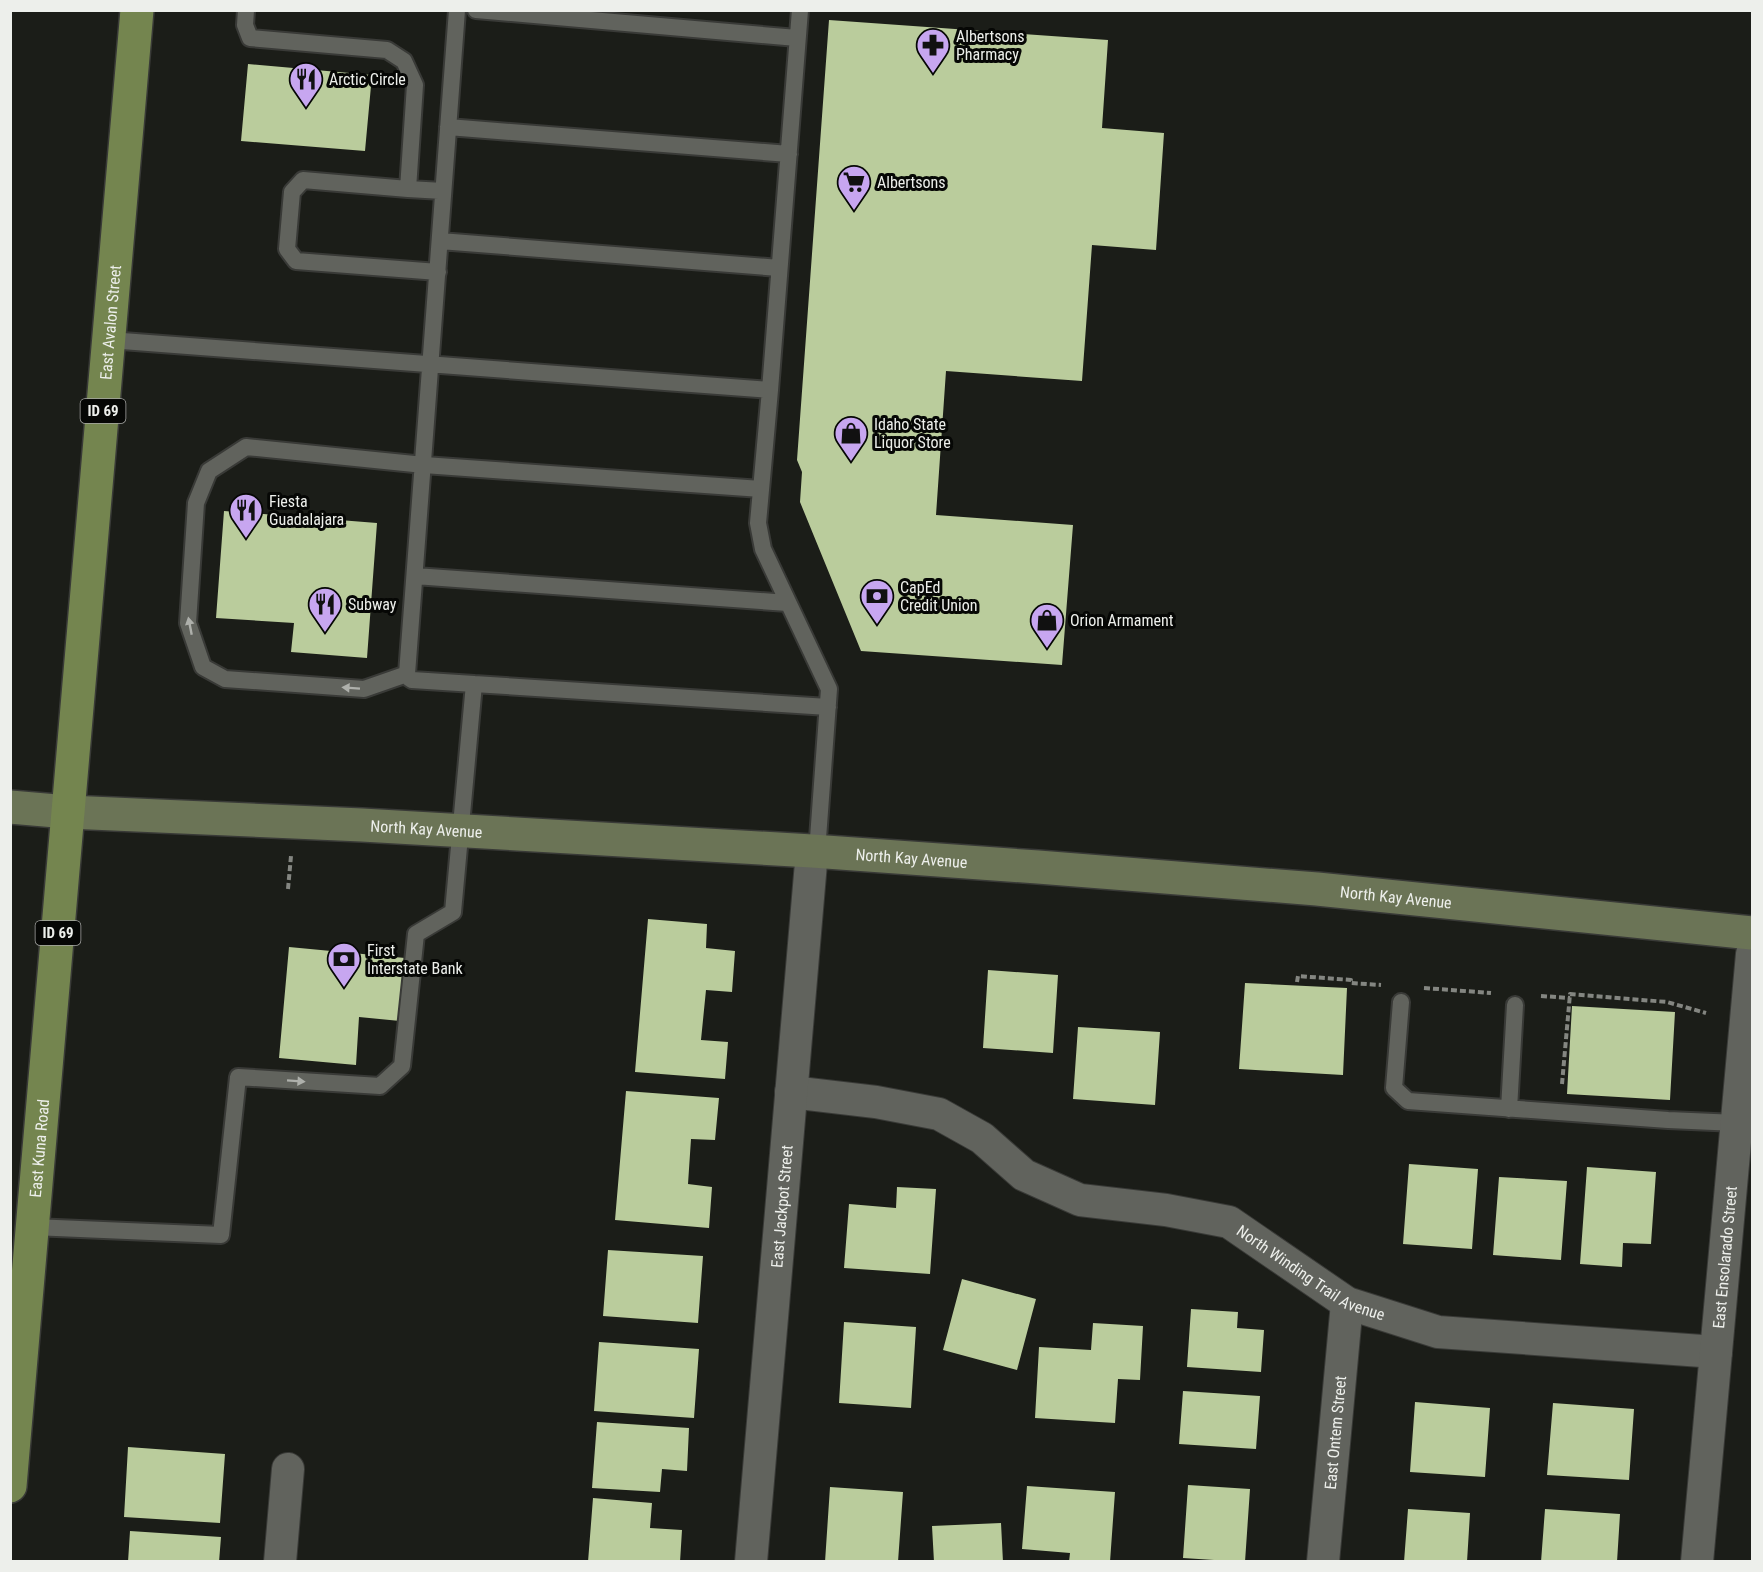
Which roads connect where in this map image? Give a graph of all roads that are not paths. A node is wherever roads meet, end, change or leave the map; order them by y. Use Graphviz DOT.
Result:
graph roads {
  1 [pos="137,10"];
  2 [pos="246,10"];
  3 [pos="457,10"];
  4 [pos="476,10"];
  5 [pos="800,10"];
  6 [pos="797,38"];
  7 [pos="448,127"];
  8 [pos="789,154"];
  9 [pos="408,189"];
  10 [pos="443,191"];
  11 [pos="440,241"];
  12 [pos="779,268"];
  13 [pos="438,272"];
  14 [pos="109,340"];
  15 [pos="431,366"];
  16 [pos="770,390"];
  17 [pos="424,465"];
  18 [pos="761,489"];
  19 [pos="415,576"];
  20 [pos="788,603"];
  21 [pos="407,674"];
  22 [pos="474,684"];
  23 [pos="828,707"];
  24 [pos="10,807"];
  25 [pos="68,812"];
  26 [pos="462,831"];
  27 [pos="814,852"];
  28 [pos="1752,933"];
  29 [pos="1752,954"];
  30 [pos="1401,1002"];
  31 [pos="1515,1005"];
  32 [pos="791,1092"];
  33 [pos="1509,1109"];
  34 [pos="1737,1123"];
  35 [pos="33,1227"];
  36 [pos="19,1293"];
  37 [pos="1347,1303"];
  38 [pos="1716,1352"];
  39 [pos="288,1468"];
  40 [pos="10,1486"];
  41 [pos="280,1562"];
  42 [pos="751,1562"];
  43 [pos="1323,1562"];
  44 [pos="1697,1562"];
  1 -- 14 [label="main road, East Avalon Street / ID 69"];
  2 -- 9 [label="lane"];
  3 -- 7 [label="lane"];
  4 -- 6 [label="lane"];
  5 -- 6 [label="lane"];
  6 -- 8 [label="lane"];
  7 -- 8 [label="lane"];
  7 -- 10 [label="lane"];
  8 -- 12 [label="lane"];
  9 -- 10 [label="lane"];
  9 -- 13 [label="lane"];
  10 -- 11 [label="lane"];
  11 -- 12 [label="lane"];
  11 -- 13 [label="lane"];
  12 -- 16 [label="lane"];
  13 -- 15 [label="lane"];
  14 -- 15 [label="lane"];
  14 -- 25 [label="main road, East Avalon Street / ID 69"];
  15 -- 16 [label="lane"];
  15 -- 17 [label="lane"];
  16 -- 18 [label="lane"];
  17 -- 18 [label="lane"];
  17 -- 19 [label="lane"];
  21 -- 17 [label="lane, one-way"];
  18 -- 20 [label="lane"];
  19 -- 20 [label="lane"];
  19 -- 21 [label="lane"];
  20 -- 23 [label="lane"];
  21 -- 22 [label="lane"];
  22 -- 23 [label="lane"];
  22 -- 26 [label="lane"];
  23 -- 27 [label="lane"];
  24 -- 25 [label="street, North Kay Avenue"];
  25 -- 26 [label="street, North Kay Avenue"];
  25 -- 35 [label="main road, East Kuna Road / ID 69"];
  26 -- 27 [label="street, North Kay Avenue"];
  35 -- 26 [label="lane, one-way"];
  27 -- 28 [label="street, North Kay Avenue"];
  27 -- 32 [label="street, East Jackpot Street"];
  29 -- 34 [label="street, East Ensolarado Street"];
  30 -- 33 [label="lane"];
  31 -- 33 [label="lane"];
  32 -- 37 [label="street, North Winding Trail Avenue"];
  32 -- 42 [label="street, East Jackpot Street"];
  33 -- 34 [label="lane"];
  34 -- 38 [label="street, East Ensolarado Street"];
  35 -- 36 [label="main road, East Kuna Road / ID 69"];
  36 -- 40 [label="main road, East Kuna Road / ID 69"];
  37 -- 38 [label="street, North Winding Trail Avenue"];
  37 -- 43 [label="street, East Ontem Street"];
  38 -- 44 [label="street, East Ensolarado Street"];
  39 -- 41 [label="street"];
}
